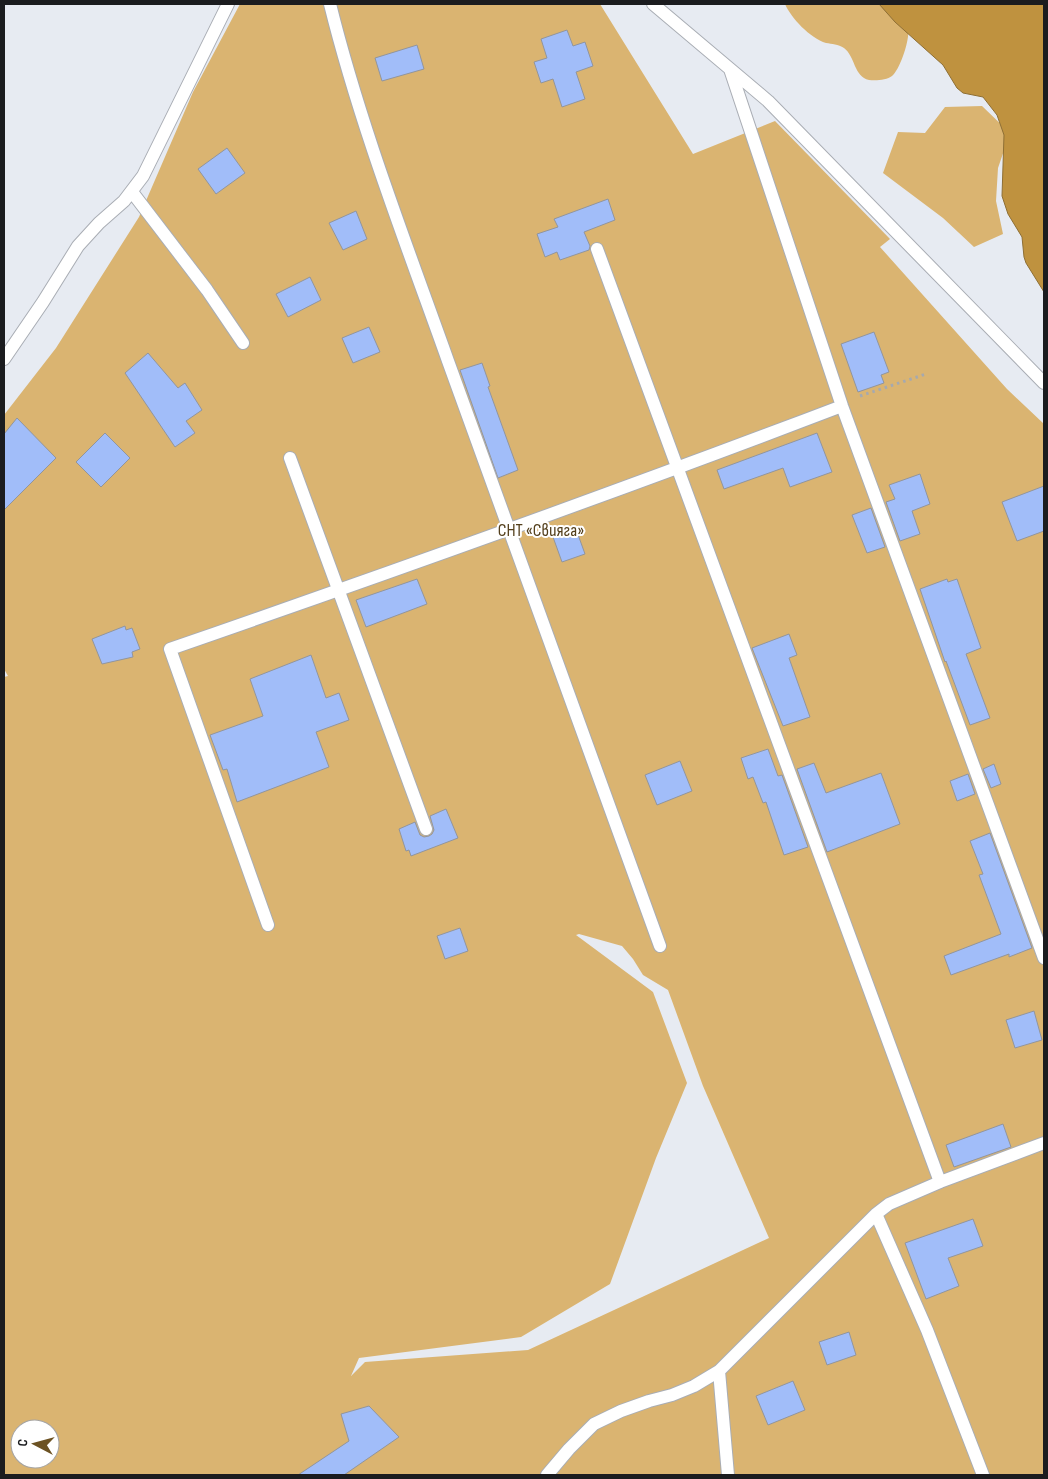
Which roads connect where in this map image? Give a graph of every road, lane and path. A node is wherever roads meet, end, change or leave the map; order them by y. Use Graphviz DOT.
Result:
graph roads {
  1 [pos="228,4"];
  2 [pos="330,4"];
  3 [pos="653,4"];
  4 [pos="730,69"];
  5 [pos="132,192"];
  6 [pos="597,249"];
  7 [pos="243,343"];
  8 [pos="4,359"];
  9 [pos="926,374"];
  10 [pos="1044,383"];
  11 [pos="841,404"];
  12 [pos="290,458"];
  13 [pos="678,468"];
  14 [pos="508,530"];
  15 [pos="339,591"];
  16 [pos="426,829"];
  17 [pos="268,925"];
  18 [pos="660,946"];
  19 [pos="1044,958"];
  20 [pos="1044,1143"];
  21 [pos="940,1182"];
  22 [pos="876,1214"];
  23 [pos="719,1371"];
  24 [pos="547,1475"];
  25 [pos="728,1475"];
  26 [pos="983,1475"];
  1 -- 5 [label="lane"];
  2 -- 14 [label="lane"];
  3 -- 4 [label="lane"];
  4 -- 10 [label="lane"];
  4 -- 11 [label="lane"];
  5 -- 7 [label="lane"];
  5 -- 8 [label="lane"];
  6 -- 13 [label="lane"];
  9 -- 11 [label="path"];
  11 -- 13 [label="lane"];
  11 -- 19 [label="lane"];
  12 -- 15 [label="lane"];
  13 -- 14 [label="lane"];
  13 -- 21 [label="lane"];
  14 -- 15 [label="lane"];
  14 -- 18 [label="lane"];
  15 -- 16 [label="lane"];
  15 -- 17 [label="lane"];
  20 -- 21 [label="lane"];
  21 -- 22 [label="lane"];
  22 -- 23 [label="lane"];
  22 -- 26 [label="lane"];
  23 -- 24 [label="lane"];
  23 -- 25 [label="lane"];
}
